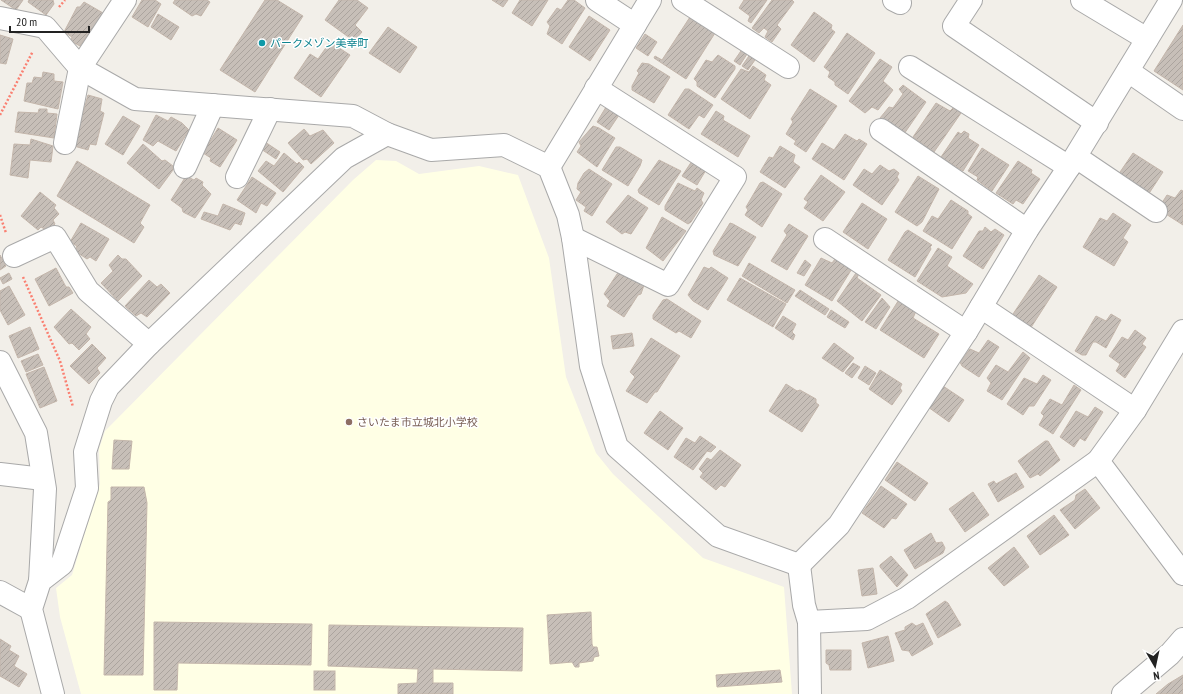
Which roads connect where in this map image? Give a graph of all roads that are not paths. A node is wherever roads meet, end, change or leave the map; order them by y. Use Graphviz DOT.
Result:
graph roads {
  1 [pos="125,0"];
  2 [pos="597,0"];
  3 [pos="650,0"];
  4 [pos="683,0"];
  5 [pos="971,0"];
  6 [pos="1082,0"];
  7 [pos="1171,0"];
  8 [pos="0,18"];
  9 [pos="635,25"];
  10 [pos="1148,39"];
  11 [pos="788,66"];
  12 [pos="910,67"];
  13 [pos="80,68"];
  14 [pos="1128,71"];
  15 [pos="596,88"];
  16 [pos="213,105"];
  17 [pos="270,109"];
  18 [pos="1183,109"];
  19 [pos="1097,123"];
  20 [pos="881,130"];
  21 [pos="387,134"];
  22 [pos="64,144"];
  23 [pos="1072,162"];
  24 [pos="185,167"];
  25 [pos="549,167"];
  26 [pos="237,177"];
  27 [pos="1156,212"];
  28 [pos="1027,230"];
  29 [pos="573,238"];
  30 [pos="825,240"];
  31 [pos="14,256"];
  32 [pos="981,307"];
  33 [pos="1183,331"];
  34 [pos="966,332"];
  35 [pos="149,344"];
  36 [pos="0,362"];
  37 [pos="1135,410"];
  38 [pos="1098,461"];
  39 [pos="0,474"];
  40 [pos="43,479"];
  41 [pos="799,564"];
  42 [pos="1183,574"];
  43 [pos="40,581"];
  44 [pos="0,592"];
  45 [pos="31,609"];
  46 [pos="809,622"];
  47 [pos="1183,639"];
  48 [pos="53,694"];
  49 [pos="810,694"];
  50 [pos="1122,694"];
  1 -- 13 [label="street"];
  2 -- 9 [label="street"];
  3 -- 9 [label="street"];
  4 -- 11 [label="street"];
  5 -- 19 [label="street"];
  6 -- 10 [label="street"];
  7 -- 10 [label="street"];
  8 -- 13 [label="street"];
  9 -- 15 [label="street"];
  10 -- 14 [label="street"];
  12 -- 23 [label="street"];
  13 -- 16 [label="street"];
  13 -- 22 [label="street"];
  14 -- 18 [label="street"];
  14 -- 19 [label="street"];
  15 -- 25 [label="street"];
  15 -- 29 [label="street"];
  16 -- 17 [label="street"];
  16 -- 24 [label="street"];
  17 -- 21 [label="street"];
  17 -- 26 [label="street"];
  19 -- 23 [label="street"];
  20 -- 28 [label="street"];
  21 -- 25 [label="street"];
  21 -- 35 [label="street"];
  23 -- 27 [label="street"];
  23 -- 28 [label="street"];
  25 -- 29 [label="street"];
  28 -- 32 [label="street"];
  29 -- 41 [label="street"];
  30 -- 34 [label="street"];
  31 -- 35 [label="street"];
  32 -- 34 [label="street"];
  32 -- 37 [label="street"];
  33 -- 37 [label="street"];
  34 -- 41 [label="street"];
  35 -- 43 [label="street"];
  36 -- 40 [label="street"];
  37 -- 38 [label="street"];
  38 -- 42 [label="street"];
  38 -- 46 [label="street"];
  39 -- 40 [label="street"];
  40 -- 43 [label="street"];
  41 -- 46 [label="street"];
  43 -- 45 [label="street"];
  44 -- 45 [label="street"];
  45 -- 48 [label="street"];
  46 -- 49 [label="street"];
  47 -- 50 [label="street"];
}
